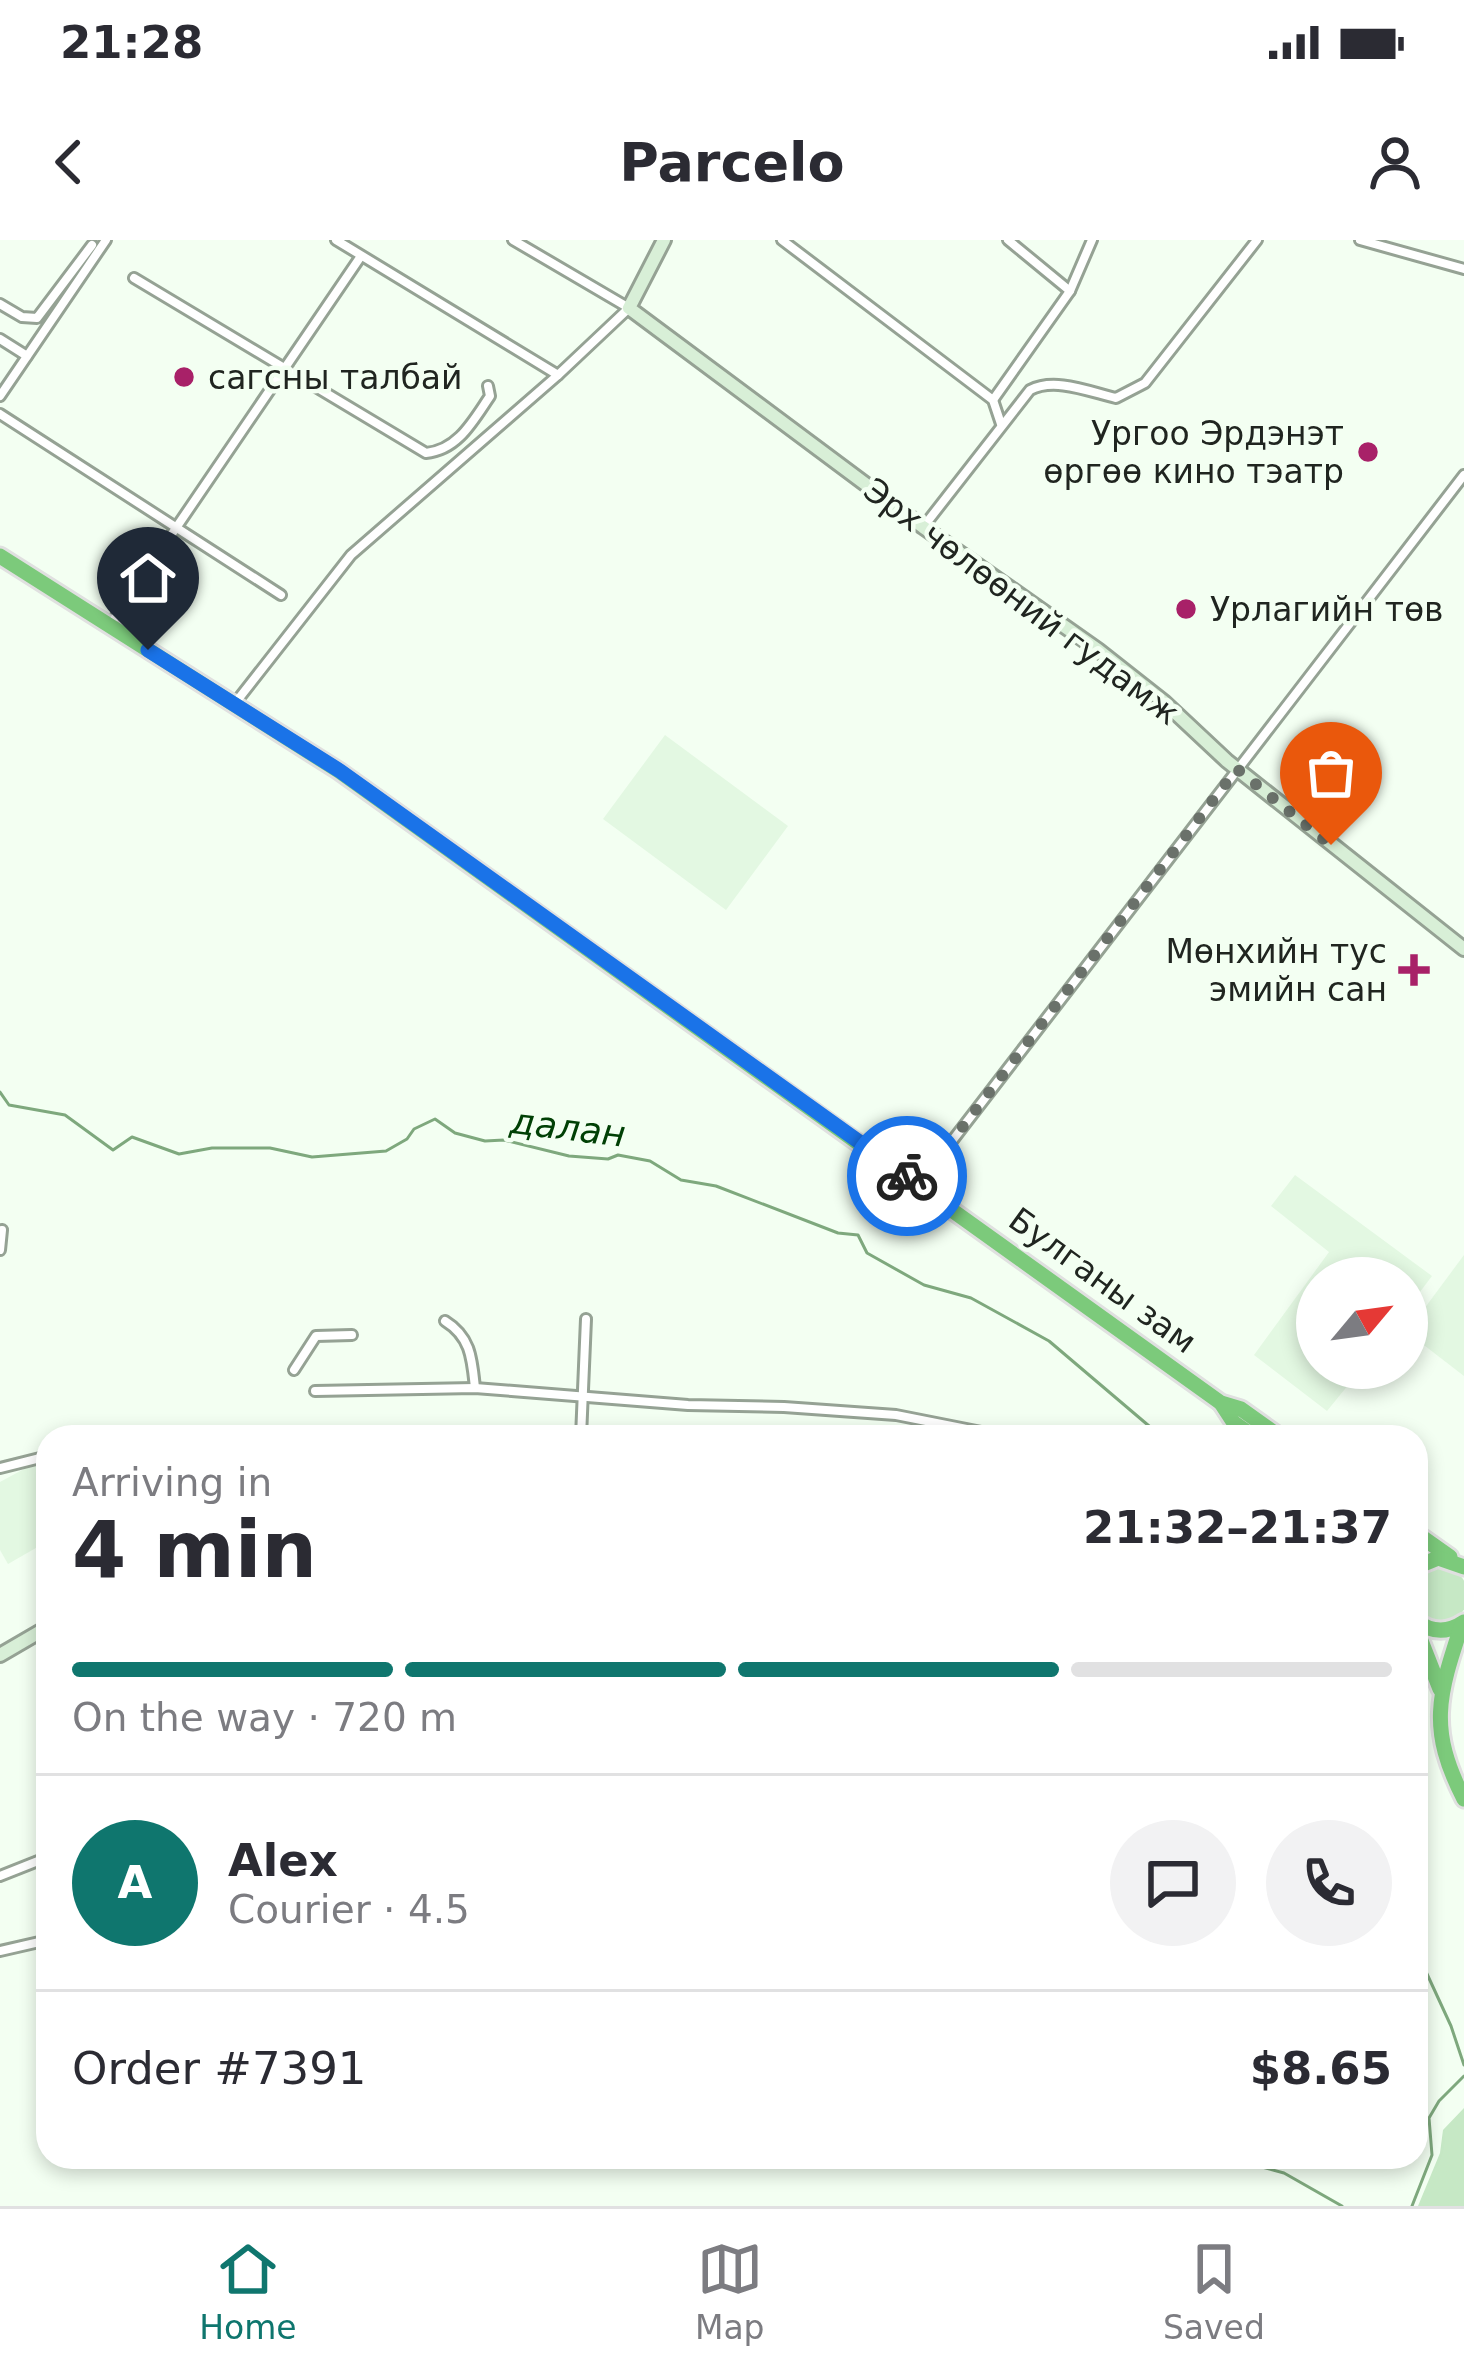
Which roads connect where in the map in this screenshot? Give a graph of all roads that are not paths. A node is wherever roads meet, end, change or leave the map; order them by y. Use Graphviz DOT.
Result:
graph roads {
  1 [pos="106,240"];
  2 [pos="336,240"];
  3 [pos="513,240"];
  4 [pos="782,240"];
  5 [pos="1008,240"];
  6 [pos="1092,240"];
  7 [pos="1257,240"];
  8 [pos="1360,240"];
  9 [pos="661,241"];
  10 [pos="92,245"];
  11 [pos="362,256"];
  12 [pos="1464,268"];
  13 [pos="134,278"];
  14 [pos="1070,291"];
  15 [pos="0,304"];
  16 [pos="628,308"];
  17 [pos="0,339"];
  18 [pos="27,356"];
  19 [pos="284,368"];
  20 [pos="558,375"];
  21 [pos="488,386"];
  22 [pos="0,396"];
  23 [pos="993,400"];
  24 [pos="0,414"];
  25 [pos="1001,424"];
  26 [pos="1464,475"];
  27 [pos="176,526"];
  28 [pos="923,527"];
  29 [pos="0,556"];
  30 [pos="280,595"];
  31 [pos="110,625"];
  32 [pos="235,704"];
  33 [pos="1237,769"];
  34 [pos="1464,949"];
  35 [pos="919,1184"];
  36 [pos="2,1230"];
  37 [pos="0,1250"];
  38 [pos="586,1319"];
  39 [pos="445,1321"];
  40 [pos="352,1336"];
  41 [pos="294,1370"];
  42 [pos="475,1388"];
  43 [pos="315,1391"];
  44 [pos="585,1396"];
  45 [pos="1221,1403"];
  46 [pos="581,1425"];
  47 [pos="946,1425"];
  48 [pos="1236,1425"];
  49 [pos="1263,1425"];
  50 [pos="36,1459"];
  51 [pos="0,1468"];
  52 [pos="1428,1541"];
  53 [pos="1428,1562"];
  54 [pos="1461,1564"];
  55 [pos="1463,1623"];
  56 [pos="1428,1629"];
  57 [pos="36,1634"];
  58 [pos="0,1655"];
  59 [pos="1428,1657"];
  60 [pos="1440,1689"];
  61 [pos="1464,1799"];
  62 [pos="36,1862"];
  63 [pos="0,1876"];
  64 [pos="36,1943"];
  65 [pos="0,1951"];
  1 -- 10 [label="street"];
  2 -- 11 [label="street"];
  3 -- 16 [label="street"];
  4 -- 23 [label="street"];
  5 -- 14 [label="street"];
  6 -- 14 [label="street"];
  7 -- 25 [label="street"];
  8 -- 12 [label="street"];
  9 -- 16 [label="main road"];
  10 -- 15 [label="street"];
  10 -- 18 [label="street"];
  11 -- 19 [label="street"];
  11 -- 20 [label="street"];
  13 -- 19 [label="street"];
  14 -- 23 [label="street"];
  16 -- 20 [label="street"];
  16 -- 28 [label="main road, Эрх чөлөөний гудамж"];
  17 -- 18 [label="street"];
  18 -- 22 [label="street"];
  19 -- 21 [label="street"];
  19 -- 27 [label="street"];
  20 -- 32 [label="street"];
  23 -- 25 [label="street"];
  24 -- 27 [label="street"];
  25 -- 28 [label="street"];
  26 -- 33 [label="street"];
  27 -- 30 [label="street"];
  27 -- 31 [label="street"];
  28 -- 33 [label="main road, Эрх чөлөөний гудамж"];
  29 -- 31 [label="highway, Булганы зам"];
  31 -- 32 [label="highway, Булганы зам"];
  32 -- 35 [label="highway, Булганы зам"];
  33 -- 34 [label="main road, Эрх чөлөөний гудамж"];
  33 -- 35 [label="street"];
  35 -- 45 [label="highway, Булганы зам"];
  36 -- 37 [label="street"];
  38 -- 44 [label="street"];
  39 -- 42 [label="street"];
  40 -- 41 [label="street"];
  42 -- 43 [label="street"];
  42 -- 44 [label="street"];
  44 -- 46 [label="street"];
  44 -- 47 [label="street"];
  45 -- 48 [label="highway, Булганы зам"];
  45 -- 49 [label="highway, Булганы зам"];
  50 -- 51 [label="street"];
  52 -- 54 [label="highway"];
  53 -- 54 [label="highway"];
  55 -- 56 [label="highway"];
  55 -- 60 [label="highway"];
  57 -- 58 [label="main road"];
  59 -- 60 [label="highway"];
  60 -- 61 [label="highway"];
  62 -- 63 [label="street"];
  64 -- 65 [label="street"];
}
